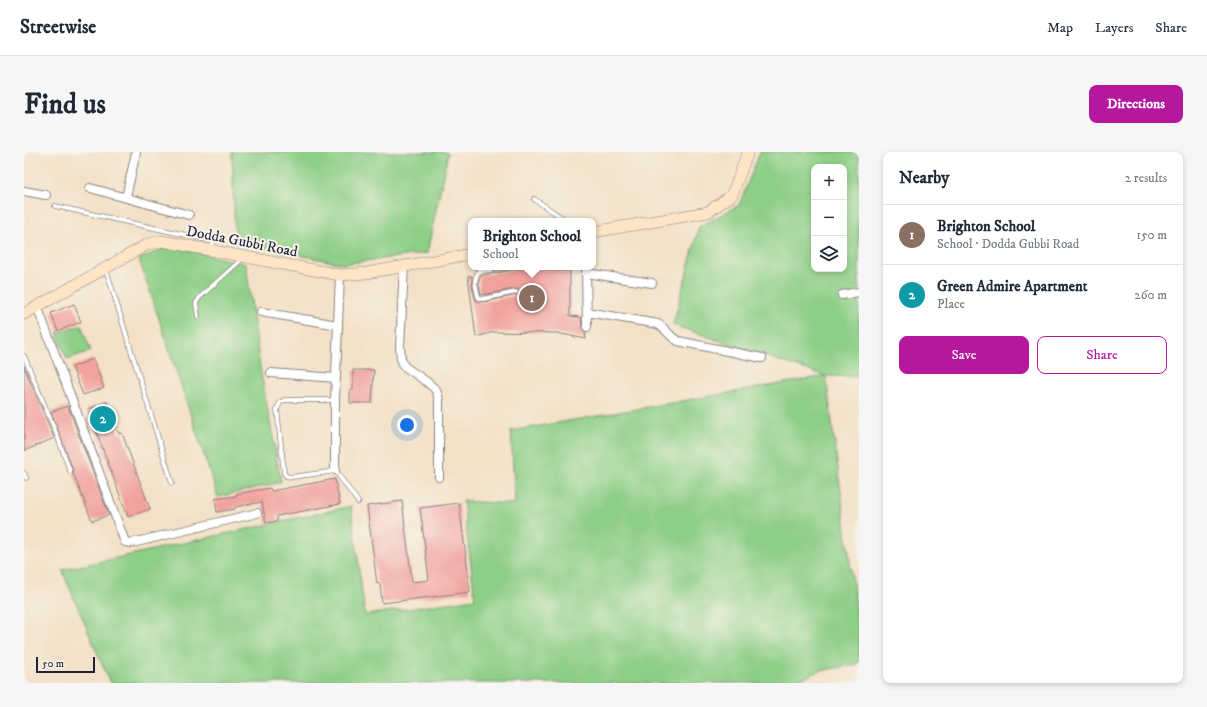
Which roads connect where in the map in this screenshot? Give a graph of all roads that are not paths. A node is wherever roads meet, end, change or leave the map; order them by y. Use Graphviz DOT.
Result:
graph roads {
  1 [pos="136,152"];
  2 [pos="748,152"];
  3 [pos="90,188"];
  4 [pos="24,191"];
  5 [pos="46,195"];
  6 [pos="126,197"];
  7 [pos="534,199"];
  8 [pos="55,206"];
  9 [pos="189,215"];
  10 [pos="562,218"];
  11 [pos="596,231"];
  12 [pos="212,251"];
  13 [pos="468,255"];
  14 [pos="244,257"];
  15 [pos="404,266"];
  16 [pos="106,268"];
  17 [pos="478,270"];
  18 [pos="586,270"];
  19 [pos="340,275"];
  20 [pos="652,284"];
  21 [pos="516,292"];
  22 [pos="859,292"];
  23 [pos="842,295"];
  24 [pos="37,306"];
  25 [pos="262,312"];
  26 [pos="587,312"];
  27 [pos="24,314"];
  28 [pos="198,317"];
  29 [pos="338,325"];
  30 [pos="587,327"];
  31 [pos="24,356"];
  32 [pos="762,358"];
  33 [pos="271,373"];
  34 [pos="336,378"];
  35 [pos="335,400"];
  36 [pos="335,470"];
  37 [pos="70,471"];
  38 [pos="24,473"];
  39 [pos="439,477"];
  40 [pos="26,478"];
  41 [pos="172,483"];
  42 [pos="358,502"];
  43 [pos="256,513"];
  1 -- 6 [label="street"];
  2 -- 11 [label="street"];
  3 -- 6 [label="street"];
  4 -- 5 [label="street"];
  6 -- 9 [label="street"];
  7 -- 10 [label="lane"];
  8 -- 12 [label="lane"];
  12 -- 14 [label="street, Dodda Gubbi Road"];
  12 -- 16 [label="street, Dodda Gubbi Road"];
  13 -- 15 [label="street, Dodda Gubbi Road"];
  14 -- 19 [label="street, Dodda Gubbi Road"];
  14 -- 28 [label="lane"];
  15 -- 19 [label="street, Dodda Gubbi Road"];
  15 -- 39 [label="street"];
  16 -- 24 [label="street, Dodda Gubbi Road"];
  16 -- 41 [label="lane"];
  17 -- 21 [label="lane"];
  18 -- 20 [label="street"];
  18 -- 26 [label="street"];
  19 -- 29 [label="street"];
  22 -- 23 [label="street"];
  24 -- 27 [label="street, Dodda Gubbi Road"];
  24 -- 43 [label="street"];
  25 -- 29 [label="street"];
  26 -- 30 [label="street"];
  26 -- 32 [label="street"];
  29 -- 34 [label="street"];
  31 -- 37 [label="lane"];
  33 -- 34 [label="street"];
  34 -- 35 [label="street"];
  35 -- 36 [label="street"];
  35 -- 36 [label="lane"];
  36 -- 42 [label="lane"];
  38 -- 40 [label="lane"];
}
